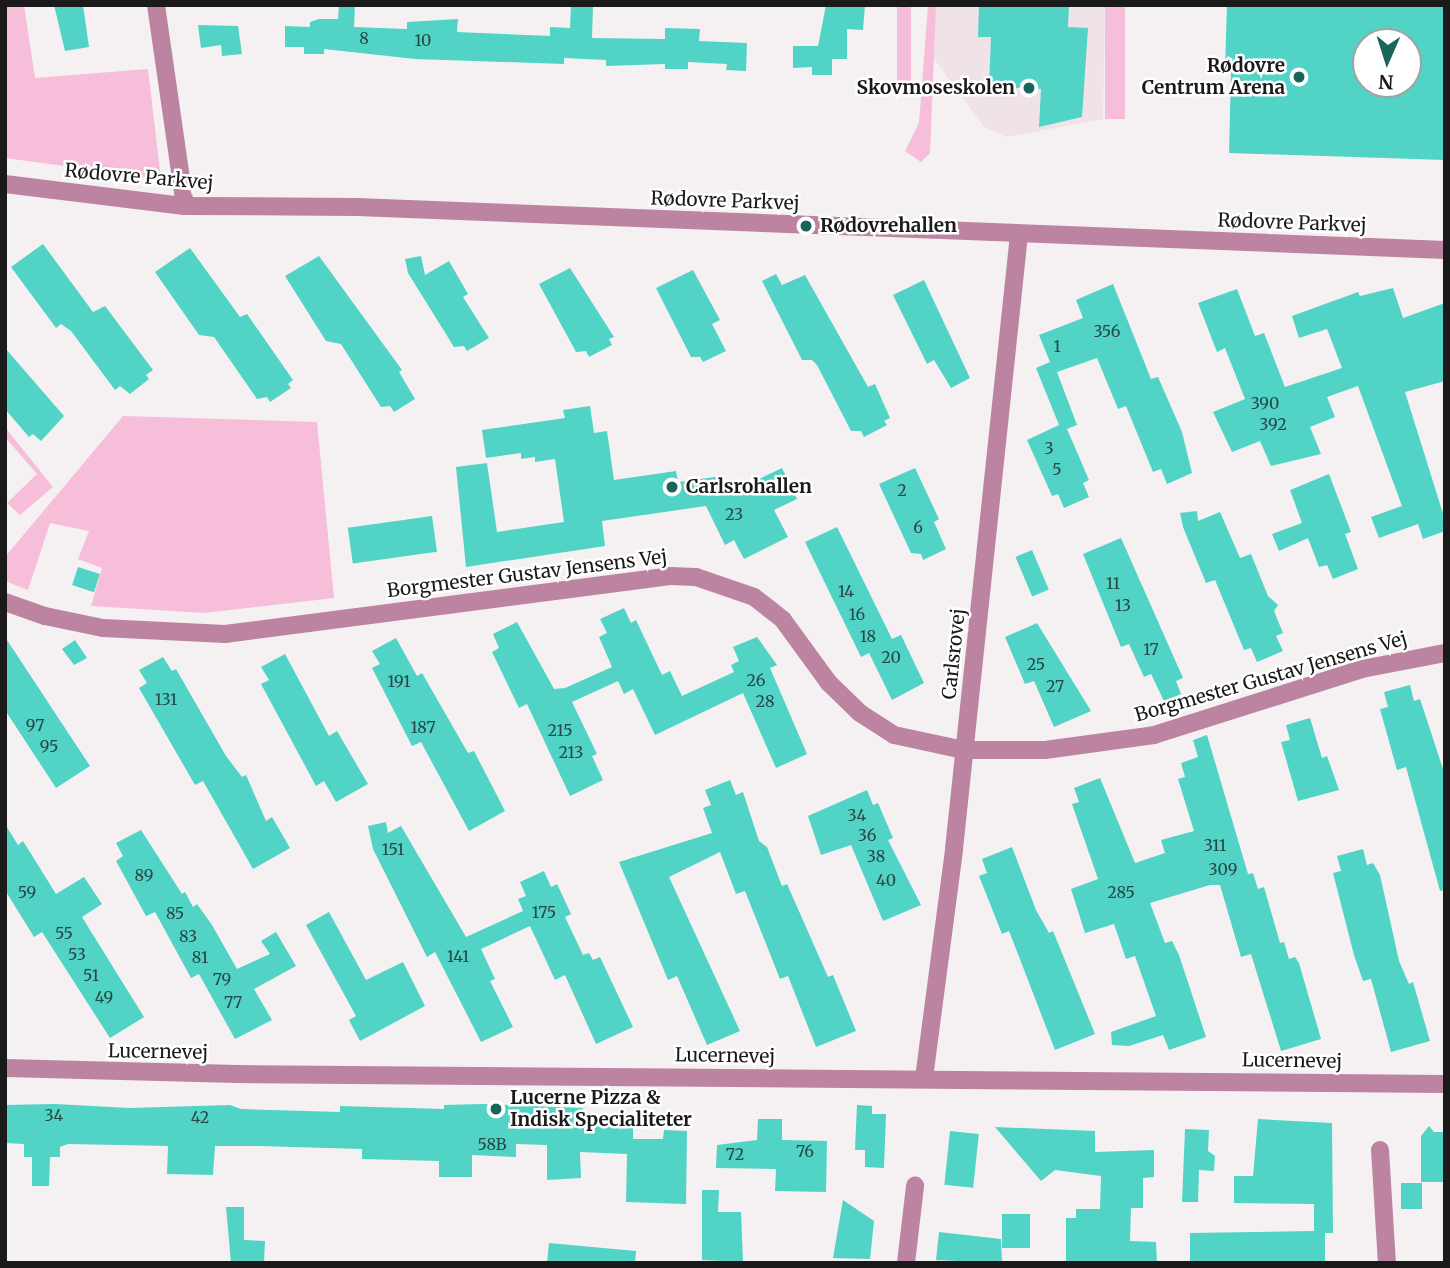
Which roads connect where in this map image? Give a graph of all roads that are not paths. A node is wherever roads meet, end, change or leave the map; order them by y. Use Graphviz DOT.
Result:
graph roads {
  1 [pos="156,5"];
  2 [pos="5,184"];
  3 [pos="185,206"];
  4 [pos="1018,235"];
  5 [pos="1445,250"];
  6 [pos="5,602"];
  7 [pos="1445,653"];
  8 [pos="964,750"];
  9 [pos="5,1068"];
  10 [pos="924,1078"];
  11 [pos="1445,1084"];
  12 [pos="1380,1150"];
  13 [pos="915,1185"];
  14 [pos="906,1263"];
  15 [pos="1387,1263"];
  1 -- 3 [label="street"];
  2 -- 3 [label="street, Rødovre Parkvej"];
  3 -- 4 [label="street, Rødovre Parkvej"];
  4 -- 5 [label="street, Rødovre Parkvej"];
  4 -- 8 [label="street, Carlsrovej"];
  6 -- 8 [label="street, Borgmester Gustav Jensens Vej"];
  7 -- 8 [label="street, Borgmester Gustav Jensens Vej"];
  8 -- 10 [label="street, Carlsrovej"];
  9 -- 10 [label="street, Lucernevej"];
  10 -- 11 [label="street, Lucernevej"];
  12 -- 15 [label="street"];
  13 -- 14 [label="street"];
}
